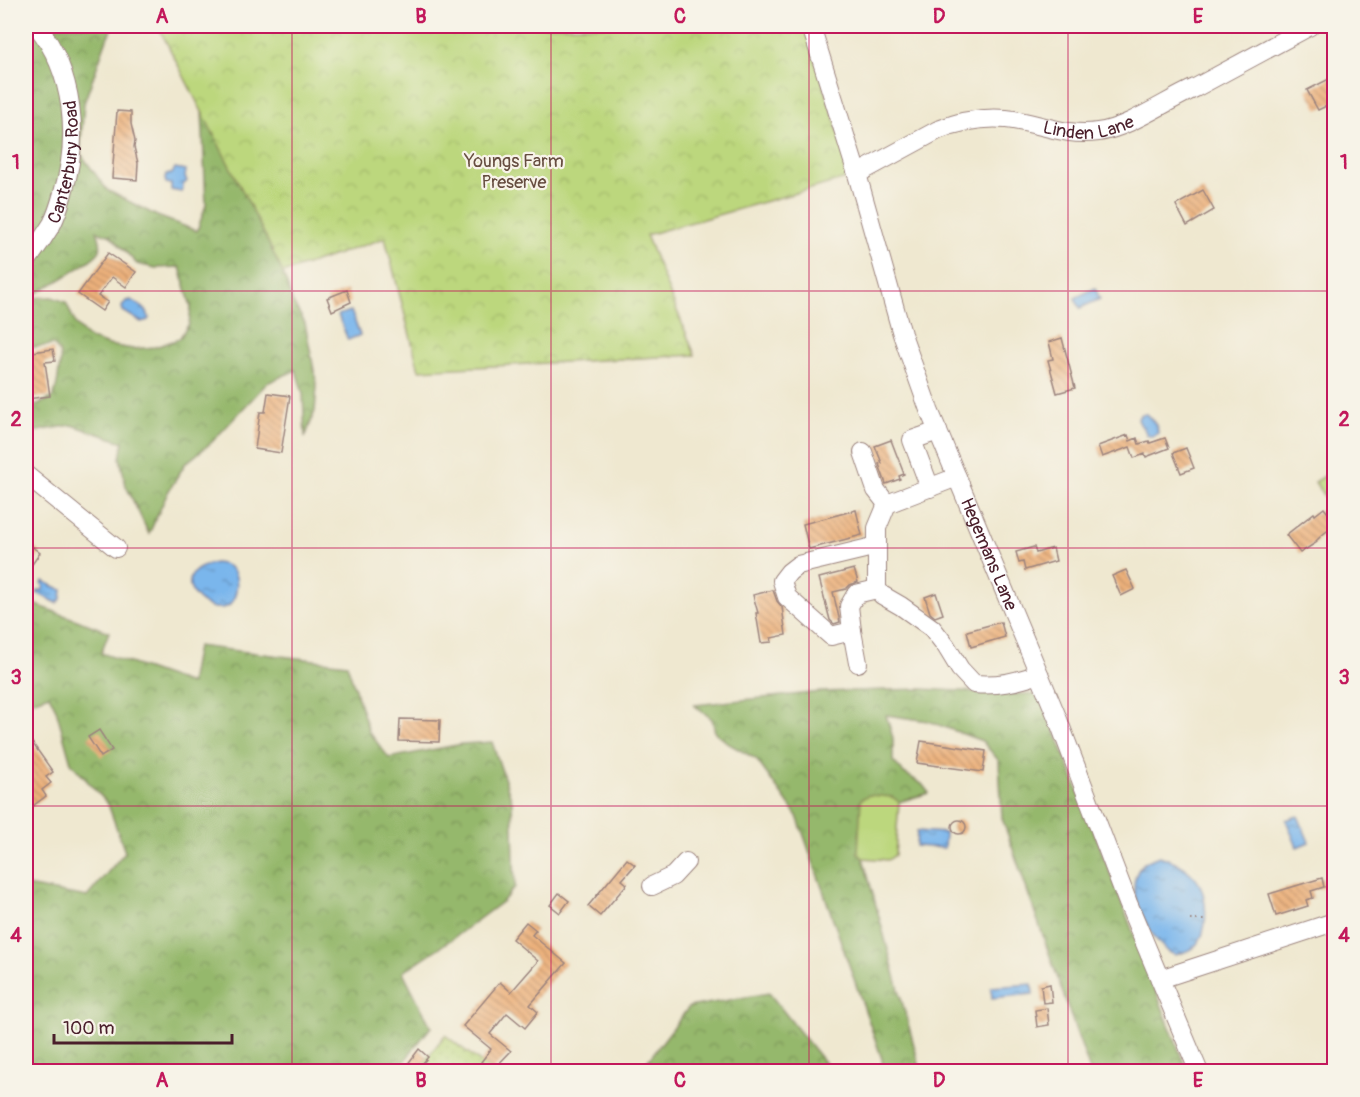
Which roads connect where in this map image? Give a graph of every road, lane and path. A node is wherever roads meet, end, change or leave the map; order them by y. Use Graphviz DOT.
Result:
graph roads {
  1 [pos="37,26"];
  2 [pos="811,26"];
  3 [pos="1310,26"];
  4 [pos="857,174"];
  5 [pos="26,262"];
  6 [pos="938,430"];
  7 [pos="863,452"];
  8 [pos="26,475"];
  9 [pos="957,477"];
  10 [pos="930,488"];
  11 [pos="888,504"];
  12 [pos="877,546"];
  13 [pos="116,548"];
  14 [pos="877,589"];
  15 [pos="852,631"];
  16 [pos="858,663"];
  17 [pos="1039,674"];
  18 [pos="686,862"];
  19 [pos="652,886"];
  20 [pos="1190,920"];
  21 [pos="1207,920"];
  22 [pos="1335,922"];
  23 [pos="1160,979"];
  24 [pos="1199,1071"];
  1 -- 5 [label="street, Canterbury Road"];
  2 -- 4 [label="street, Hegemans Lane"];
  3 -- 4 [label="street, Linden Lane"];
  4 -- 6 [label="street, Hegemans Lane"];
  6 -- 9 [label="street, Hegemans Lane"];
  6 -- 10 [label="street"];
  7 -- 11 [label="street"];
  8 -- 13 [label="street"];
  9 -- 10 [label="street"];
  9 -- 17 [label="street, Hegemans Lane"];
  10 -- 11 [label="street"];
  11 -- 12 [label="street"];
  12 -- 14 [label="street"];
  12 -- 15 [label="street"];
  14 -- 15 [label="street"];
  14 -- 17 [label="street"];
  15 -- 16 [label="street"];
  17 -- 23 [label="street, Hegemans Lane"];
  18 -- 19 [label="street"];
  20 -- 21 [label="path"];
  22 -- 23 [label="street"];
  23 -- 24 [label="street, Hegemans Lane"];
}
